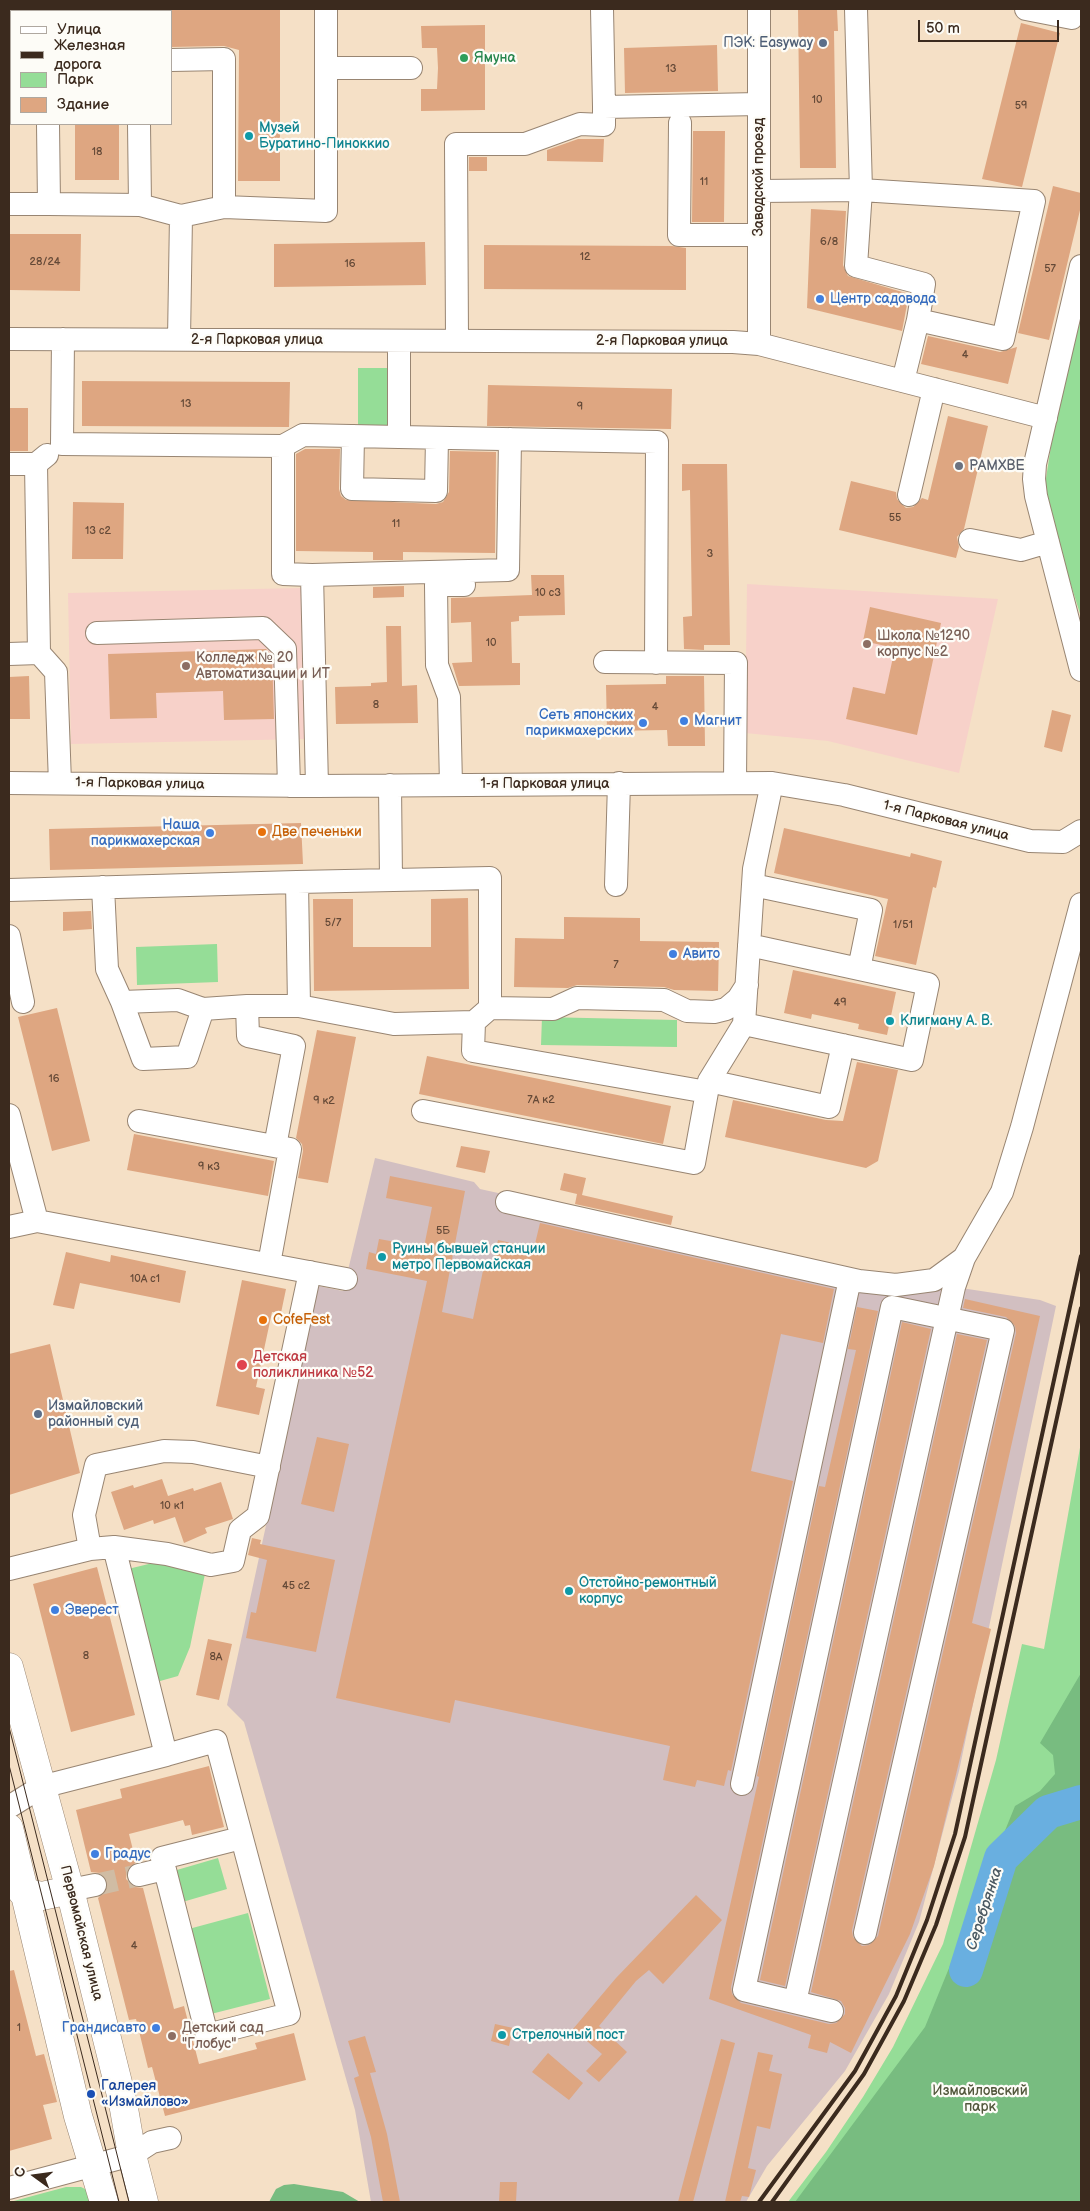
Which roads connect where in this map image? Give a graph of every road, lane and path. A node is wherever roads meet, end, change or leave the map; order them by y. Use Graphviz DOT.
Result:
graph roads {
  1 [pos="326,9"];
  2 [pos="602,9"];
  3 [pos="759,9"];
  4 [pos="856,9"];
  5 [pos="1026,9"];
  6 [pos="1074,9"];
  7 [pos="172,60"];
  8 [pos="326,68"];
  9 [pos="411,68"];
  10 [pos="759,104"];
  11 [pos="604,107"];
  12 [pos="680,123"];
  13 [pos="48,125"];
  14 [pos="139,125"];
  15 [pos="860,190"];
  16 [pos="759,191"];
  17 [pos="9,204"];
  18 [pos="49,204"];
  19 [pos="140,205"];
  20 [pos="224,207"];
  21 [pos="181,216"];
  22 [pos="759,235"];
  23 [pos="1081,266"];
  24 [pos="918,320"];
  25 [pos="9,339"];
  26 [pos="63,339"];
  27 [pos="179,340"];
  28 [pos="458,340"];
  29 [pos="399,341"];
  30 [pos="759,344"];
  31 [pos="902,381"];
  32 [pos="934,389"];
  33 [pos="1046,418"];
  34 [pos="339,431"];
  35 [pos="446,434"];
  36 [pos="399,437"];
  37 [pos="510,439"];
  38 [pos="62,444"];
  39 [pos="284,446"];
  40 [pos="9,464"];
  41 [pos="36,464"];
  42 [pos="909,495"];
  43 [pos="970,540"];
  44 [pos="1048,542"];
  45 [pos="312,574"];
  46 [pos="511,584"];
  47 [pos="97,633"];
  48 [pos="38,653"];
  49 [pos="9,654"];
  50 [pos="605,662"];
  51 [pos="656,663"];
  52 [pos="1081,670"];
  53 [pos="735,782"];
  54 [pos="9,783"];
  55 [pos="60,783"];
  56 [pos="618,783"];
  57 [pos="772,783"];
  58 [pos="390,785"];
  59 [pos="451,785"];
  60 [pos="290,786"];
  61 [pos="316,786"];
  62 [pos="1079,835"];
  63 [pos="392,880"];
  64 [pos="297,882"];
  65 [pos="616,885"];
  66 [pos="753,885"];
  67 [pos="103,887"];
  68 [pos="9,890"];
  69 [pos="1081,904"];
  70 [pos="9,936"];
  71 [pos="749,946"];
  72 [pos="859,969"];
  73 [pos="747,985"];
  74 [pos="23,1002"];
  75 [pos="122,1002"];
  76 [pos="247,1006"];
  77 [pos="299,1006"];
  78 [pos="203,1009"];
  79 [pos="482,1015"];
  80 [pos="744,1024"];
  81 [pos="842,1045"];
  82 [pos="708,1087"];
  83 [pos="422,1111"];
  84 [pos="9,1116"];
  85 [pos="139,1121"];
  86 [pos="275,1146"];
  87 [pos="507,1202"];
  88 [pos="37,1221"];
  89 [pos="9,1227"];
  90 [pos="964,1258"];
  91 [pos="269,1264"];
  92 [pos="310,1272"];
  93 [pos="346,1279"];
  94 [pos="850,1279"];
  95 [pos="947,1318"];
  96 [pos="269,1466"];
  97 [pos="114,1548"];
  98 [pos="90,1549"];
  99 [pos="9,1569"];
  100 [pos="9,1667"];
  101 [pos="166,1755"];
  102 [pos="742,1784"];
  103 [pos="41,1787"];
  104 [pos="9,1807"];
  105 [pos="9,1828"];
  106 [pos="241,1838"];
  107 [pos="164,1869"];
  108 [pos="139,1874"];
  109 [pos="83,1887"];
  110 [pos="22,1892"];
  111 [pos="865,1932"];
  112 [pos="795,2002"];
  113 [pos="832,2012"];
  114 [pos="170,2138"];
  115 [pos="132,2155"];
  116 [pos="94,2164"];
  117 [pos="9,2188"];
  118 [pos="104,2202"];
  119 [pos="144,2202"];
  1 -- 8 [label="street"];
  2 -- 11 [label="street"];
  3 -- 10 [label="street, Заводской проезд"];
  4 -- 15 [label="street"];
  5 -- 6 [label="street"];
  7 -- 20 [label="street"];
  8 -- 9 [label="street"];
  8 -- 20 [label="street"];
  10 -- 11 [label="street"];
  10 -- 16 [label="street, Заводской проезд"];
  11 -- 28 [label="street"];
  12 -- 22 [label="street"];
  13 -- 18 [label="street"];
  14 -- 19 [label="street"];
  15 -- 16 [label="street"];
  15 -- 24 [label="street"];
  15 -- 24 [label="street"];
  16 -- 22 [label="street, Заводской проезд"];
  17 -- 18 [label="street"];
  18 -- 19 [label="street"];
  19 -- 21 [label="street"];
  20 -- 21 [label="street"];
  21 -- 27 [label="street"];
  22 -- 30 [label="street, Заводской проезд"];
  23 -- 33 [label="street"];
  24 -- 31 [label="street"];
  25 -- 26 [label="street, 2-я Парковая улица"];
  26 -- 27 [label="street, 2-я Парковая улица"];
  26 -- 38 [label="street"];
  27 -- 29 [label="street, 2-я Парковая улица"];
  28 -- 29 [label="street, 2-я Парковая улица"];
  28 -- 30 [label="street, 2-я Парковая улица"];
  29 -- 36 [label="street"];
  30 -- 31 [label="street, 2-я Парковая улица"];
  31 -- 32 [label="street, 2-я Парковая улица"];
  32 -- 33 [label="street, 2-я Парковая улица"];
  32 -- 42 [label="street"];
  33 -- 44 [label="street"];
  34 -- 35 [label="street"];
  34 -- 36 [label="street"];
  34 -- 39 [label="street"];
  35 -- 36 [label="street"];
  35 -- 37 [label="street"];
  37 -- 45 [label="street"];
  37 -- 51 [label="street"];
  38 -- 39 [label="street"];
  38 -- 41 [label="street"];
  39 -- 45 [label="street"];
  40 -- 41 [label="street"];
  41 -- 48 [label="street"];
  43 -- 44 [label="street"];
  44 -- 52 [label="street"];
  45 -- 61 [label="street"];
  46 -- 59 [label="street"];
  47 -- 60 [label="street"];
  48 -- 49 [label="street"];
  48 -- 55 [label="street"];
  50 -- 51 [label="street"];
  51 -- 53 [label="street"];
  53 -- 56 [label="street, 1-я Парковая улица"];
  53 -- 57 [label="street, 1-я Парковая улица"];
  54 -- 55 [label="street, 1-я Парковая улица"];
  55 -- 60 [label="street, 1-я Парковая улица"];
  56 -- 59 [label="street, 1-я Парковая улица"];
  56 -- 65 [label="street"];
  57 -- 62 [label="street, 1-я Парковая улица"];
  57 -- 66 [label="street"];
  58 -- 59 [label="street, 1-я Парковая улица"];
  58 -- 61 [label="street, 1-я Парковая улица"];
  58 -- 63 [label="street"];
  60 -- 61 [label="street, 1-я Парковая улица"];
  63 -- 64 [label="street"];
  63 -- 79 [label="street"];
  64 -- 67 [label="street"];
  64 -- 77 [label="street"];
  66 -- 71 [label="street"];
  66 -- 72 [label="street"];
  67 -- 68 [label="street"];
  67 -- 75 [label="street"];
  69 -- 90 [label="street"];
  70 -- 74 [label="street"];
  71 -- 72 [label="street"];
  71 -- 73 [label="street"];
  72 -- 81 [label="street"];
  73 -- 79 [label="street"];
  73 -- 80 [label="street"];
  75 -- 78 [label="street"];
  75 -- 78 [label="street"];
  76 -- 77 [label="street"];
  76 -- 78 [label="street"];
  76 -- 86 [label="street"];
  77 -- 79 [label="street"];
  79 -- 82 [label="street"];
  80 -- 81 [label="street"];
  80 -- 82 [label="street"];
  81 -- 82 [label="street"];
  82 -- 83 [label="street"];
  84 -- 88 [label="street"];
  85 -- 86 [label="street"];
  86 -- 91 [label="street"];
  87 -- 94 [label="street"];
  88 -- 89 [label="street"];
  88 -- 91 [label="street"];
  90 -- 94 [label="street"];
  90 -- 95 [label="street"];
  91 -- 92 [label="street"];
  92 -- 93 [label="street"];
  92 -- 96 [label="street"];
  94 -- 102 [label="street"];
  95 -- 111 [label="street"];
  95 -- 112 [label="street"];
  95 -- 112 [label="street"];
  96 -- 97 [label="street"];
  96 -- 98 [label="street"];
  97 -- 98 [label="street"];
  97 -- 101 [label="street"];
  98 -- 99 [label="street"];
  100 -- 103 [label="main road, Первомайская улица"];
  101 -- 103 [label="street"];
  101 -- 106 [label="street"];
  103 -- 104 [label="street"];
  103 -- 109 [label="main road, Первомайская улица"];
  105 -- 110 [label="main road"];
  106 -- 107 [label="street"];
  106 -- 107 [label="street"];
  107 -- 108 [label="street"];
  109 -- 110 [label="main road"];
  109 -- 115 [label="main road, Первомайская улица"];
  110 -- 116 [label="main road"];
  112 -- 113 [label="street"];
  114 -- 115 [label="street"];
  115 -- 116 [label="street"];
  115 -- 119 [label="main road, Первомайская улица"];
  116 -- 117 [label="street"];
  116 -- 118 [label="main road"];
}
